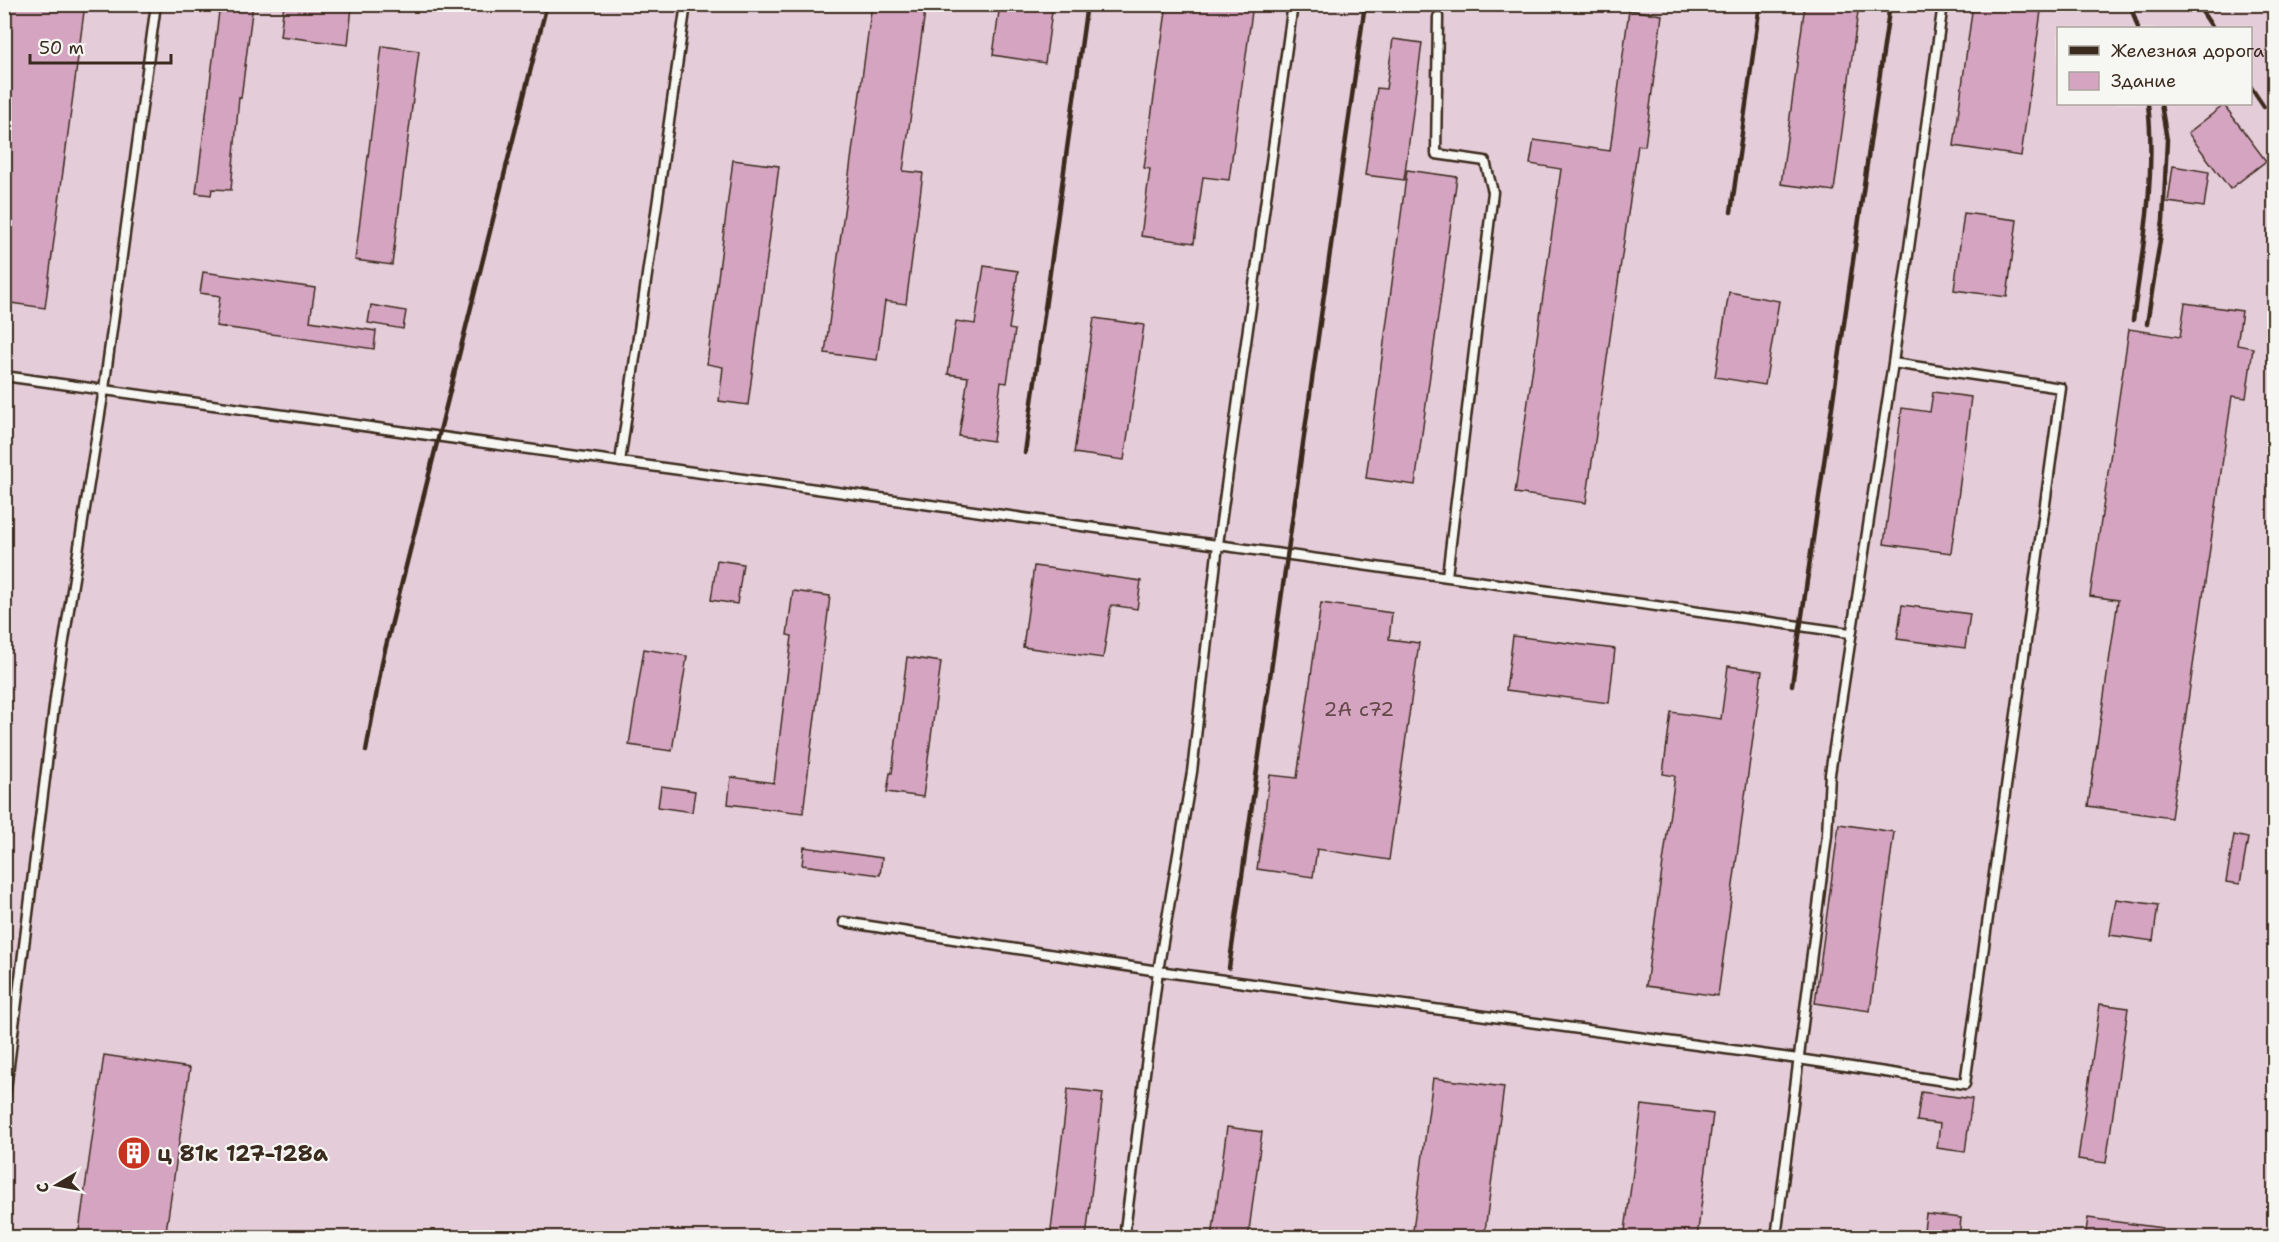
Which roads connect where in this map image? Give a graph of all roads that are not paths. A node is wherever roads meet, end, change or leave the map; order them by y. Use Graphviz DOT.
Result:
graph roads {
  1 [pos="156,4"];
  2 [pos="686,4"];
  3 [pos="1293,4"];
  4 [pos="1943,4"];
  5 [pos="1438,17"];
  6 [pos="1893,363"];
  7 [pos="4,376"];
  8 [pos="105,388"];
  9 [pos="620,462"];
  10 [pos="1218,544"];
  11 [pos="1447,576"];
  12 [pos="1850,633"];
  13 [pos="844,922"];
  14 [pos="1158,971"];
  15 [pos="4,1036"];
  16 [pos="14,1037"];
  17 [pos="1798,1059"];
  18 [pos="4,1105"];
  19 [pos="1124,1238"];
  20 [pos="1776,1238"];
  1 -- 8 [label="lane"];
  2 -- 9 [label="lane"];
  3 -- 10 [label="lane"];
  4 -- 6 [label="lane"];
  5 -- 11 [label="lane"];
  6 -- 12 [label="lane"];
  6 -- 17 [label="lane"];
  7 -- 8 [label="lane"];
  8 -- 9 [label="lane"];
  8 -- 16 [label="lane"];
  9 -- 10 [label="lane"];
  10 -- 11 [label="lane"];
  10 -- 14 [label="lane"];
  11 -- 12 [label="lane"];
  12 -- 17 [label="lane"];
  13 -- 14 [label="lane"];
  14 -- 17 [label="lane"];
  14 -- 19 [label="lane"];
  15 -- 16 [label="lane"];
  16 -- 18 [label="lane"];
  17 -- 20 [label="lane"];
}
